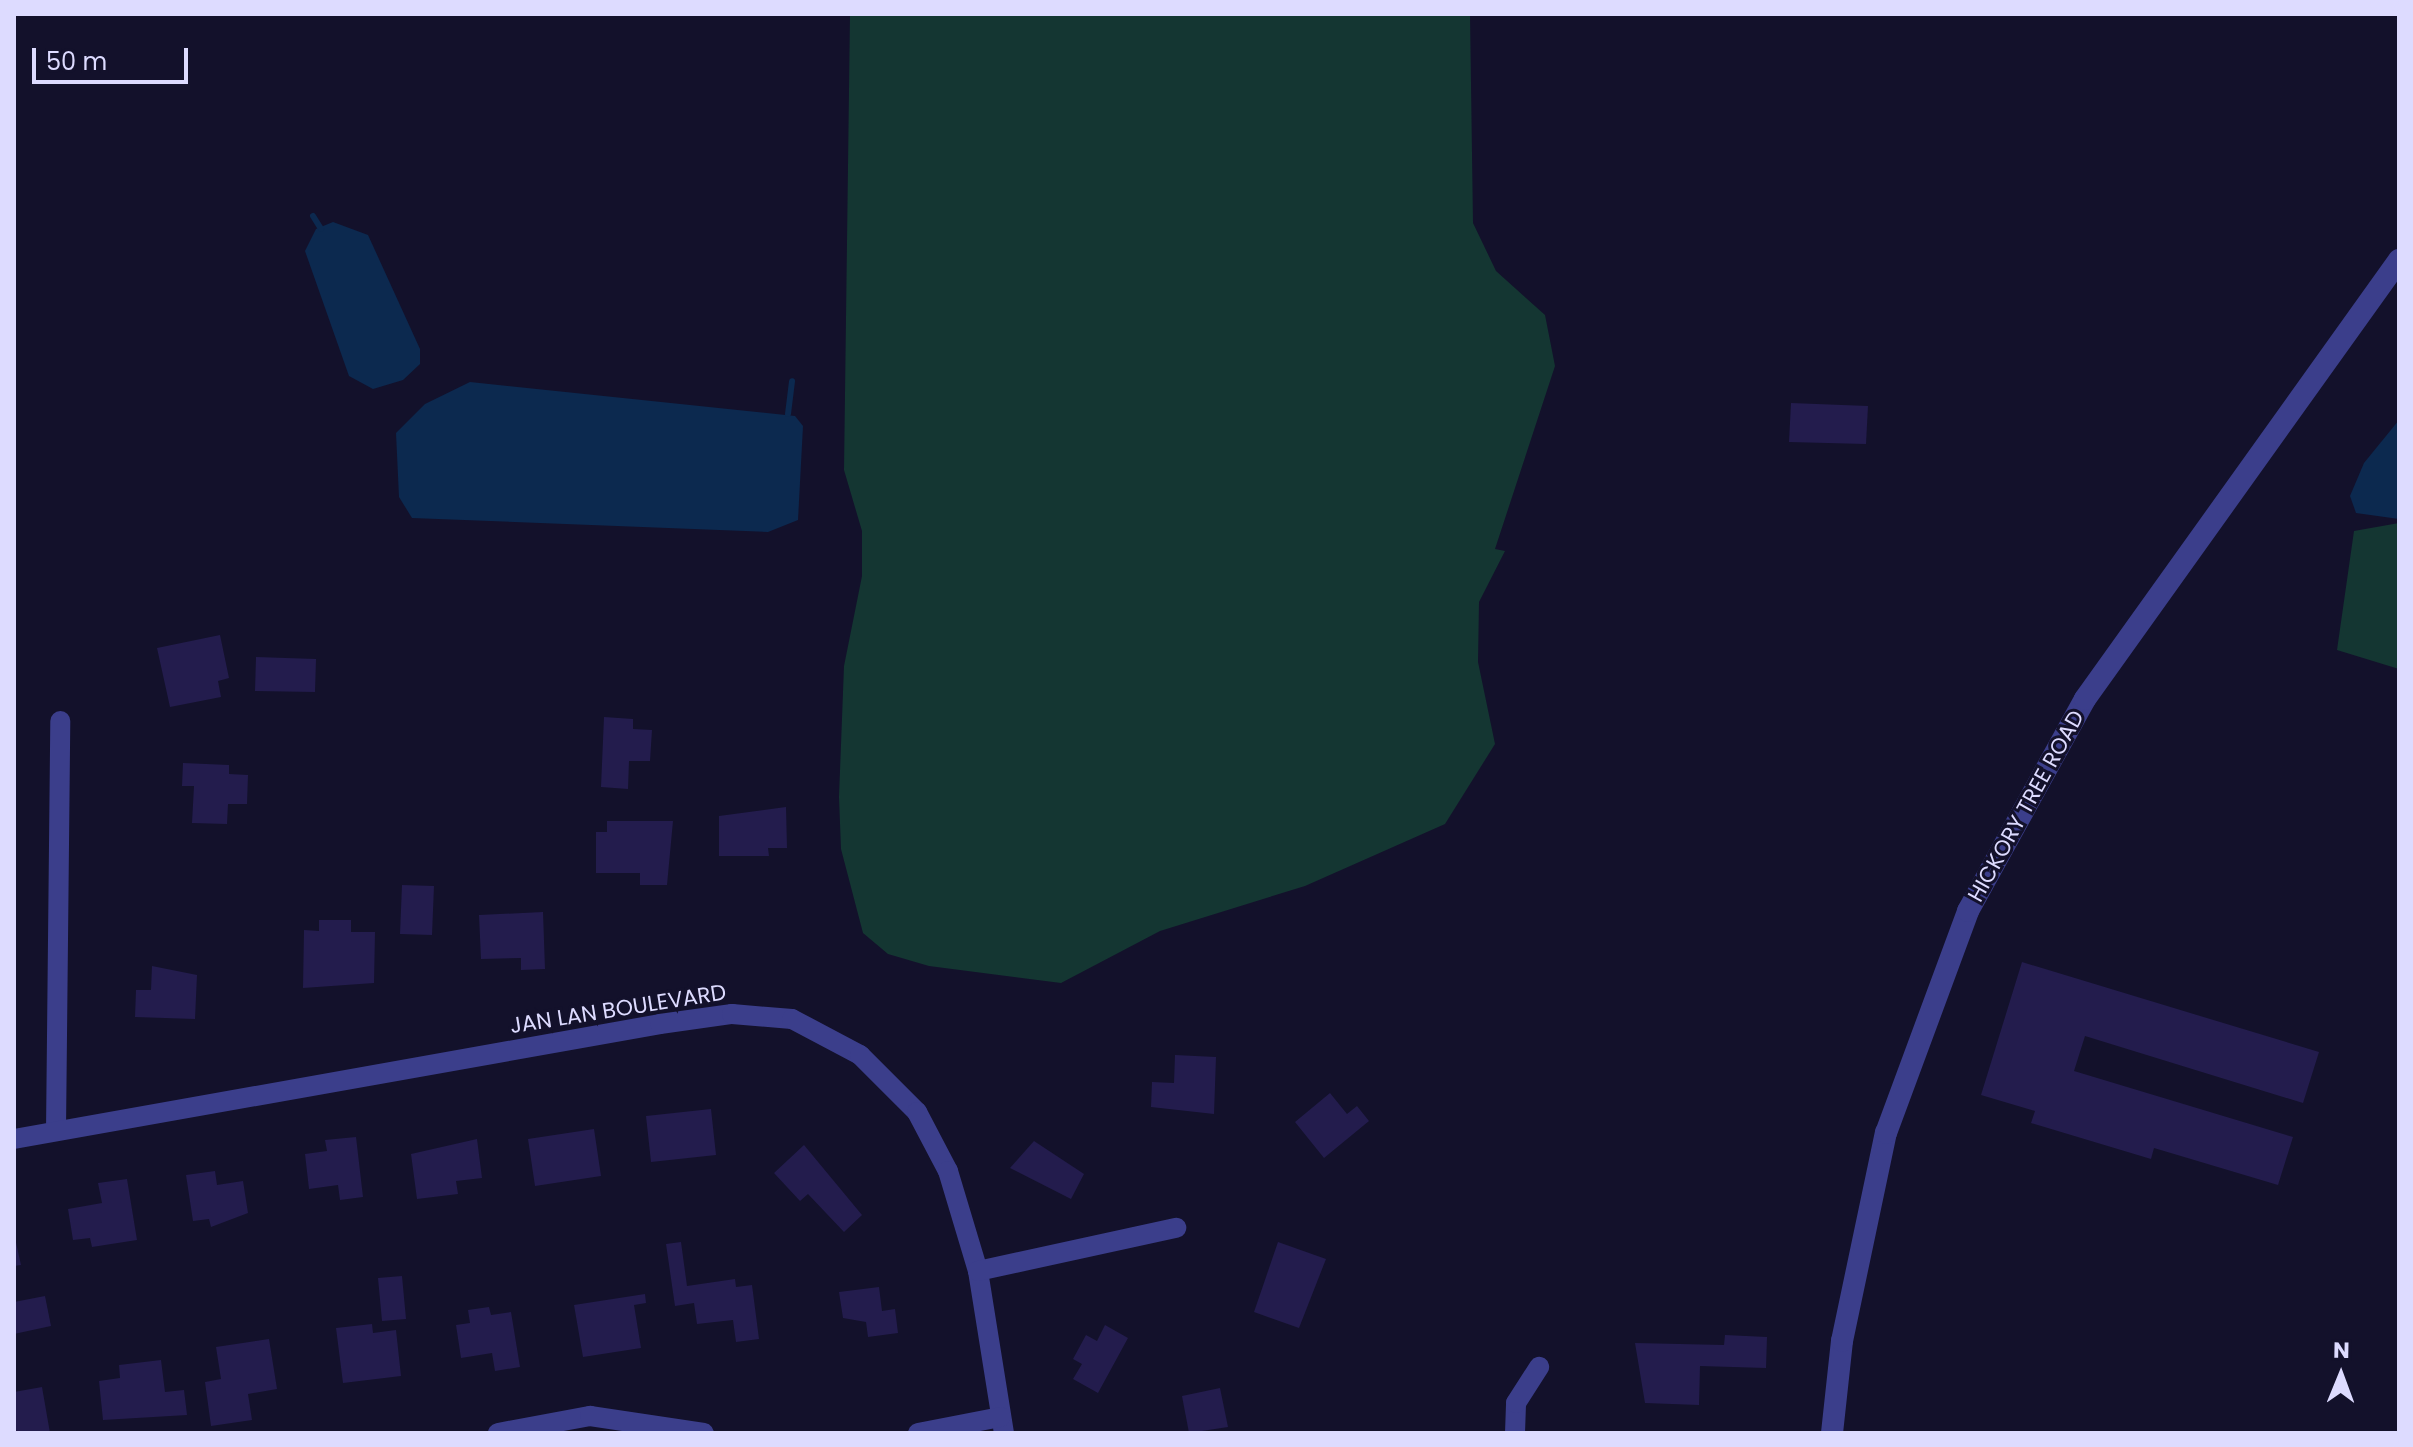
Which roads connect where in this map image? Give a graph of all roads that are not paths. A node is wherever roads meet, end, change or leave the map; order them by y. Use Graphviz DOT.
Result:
graph roads {
  1 [pos="2399,260"];
  2 [pos="60,721"];
  3 [pos="56,1131"];
  4 [pos="14,1139"];
  5 [pos="1176,1228"];
  6 [pos="978,1271"];
  7 [pos="1539,1367"];
  8 [pos="1002,1425"];
  9 [pos="498,1433"];
  10 [pos="704,1433"];
  11 [pos="918,1433"];
  12 [pos="1515,1433"];
  13 [pos="1832,1433"];
  1 -- 13 [label="street, HICKORY TREE ROAD"];
  2 -- 3 [label="street"];
  3 -- 4 [label="street, JAN LAN BOULEVARD"];
  3 -- 6 [label="street, JAN LAN BOULEVARD"];
  5 -- 6 [label="street"];
  6 -- 8 [label="street, JAN LAN BOULEVARD"];
  7 -- 12 [label="street"];
  8 -- 11 [label="street"];
  9 -- 10 [label="street"];
}
